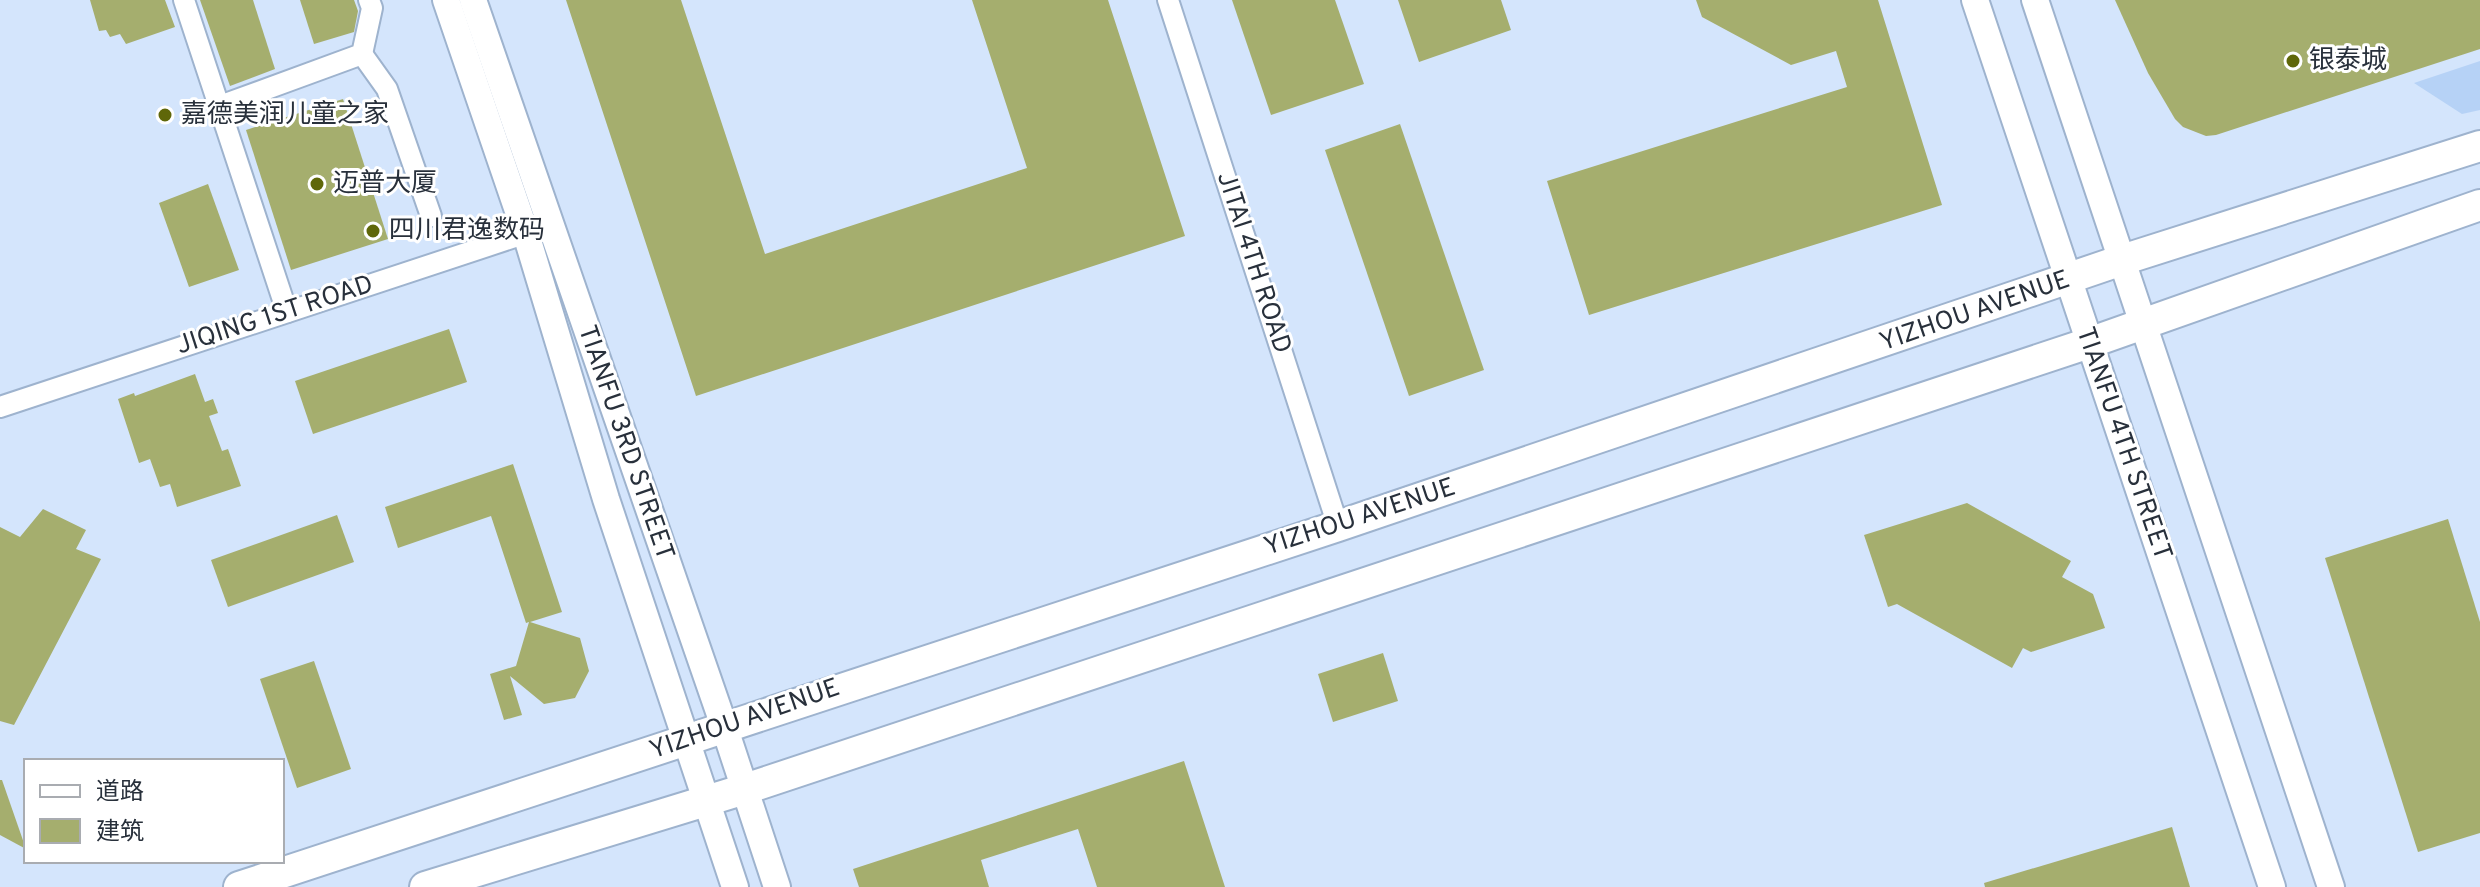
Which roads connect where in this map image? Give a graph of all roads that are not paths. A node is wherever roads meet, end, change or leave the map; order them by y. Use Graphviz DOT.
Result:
graph roads {
  1 [pos="184,0"];
  2 [pos="369,0"];
  3 [pos="446,0"];
  4 [pos="473,0"];
  5 [pos="1168,0"];
  6 [pos="1975,0"];
  7 [pos="2035,0"];
  8 [pos="362,54"];
  9 [pos="220,106"];
  10 [pos="2480,146"];
  11 [pos="2480,205"];
  12 [pos="431,216"];
  13 [pos="538,230"];
  14 [pos="2122,260"];
  15 [pos="2068,280"];
  16 [pos="287,312"];
  17 [pos="2143,324"];
  18 [pos="2089,343"];
  19 [pos="0,407"];
  20 [pos="1338,526"];
  21 [pos="724,726"];
  22 [pos="686,740"];
  23 [pos="745,789"];
  24 [pos="707,801"];
  25 [pos="239,887"];
  26 [pos="425,887"];
  27 [pos="735,887"];
  28 [pos="777,887"];
  29 [pos="2272,887"];
  30 [pos="2331,887"];
  1 -- 9 [label="street"];
  2 -- 8 [label="street"];
  3 -- 13 [label="street, TIANFU 3RD STREET"];
  4 -- 13 [label="street, TIANFU 3RD STREET"];
  5 -- 20 [label="street, JITAI 4TH ROAD"];
  6 -- 15 [label="street, TIANFU 4TH STREET"];
  7 -- 14 [label="street"];
  8 -- 9 [label="street"];
  8 -- 12 [label="street"];
  9 -- 16 [label="street"];
  10 -- 14 [label="main road, YIZHOU AVENUE"];
  11 -- 17 [label="main road"];
  13 -- 16 [label="street, JIQING 1ST ROAD"];
  13 -- 21 [label="street, TIANFU 3RD STREET"];
  13 -- 22 [label="street, TIANFU 3RD STREET"];
  14 -- 15 [label="main road, YIZHOU AVENUE"];
  14 -- 17 [label="street"];
  15 -- 18 [label="street, TIANFU 4TH STREET"];
  15 -- 20 [label="main road, YIZHOU AVENUE"];
  16 -- 19 [label="street, JIQING 1ST ROAD"];
  17 -- 18 [label="main road"];
  17 -- 30 [label="street"];
  18 -- 23 [label="main road"];
  18 -- 29 [label="street, TIANFU 4TH STREET"];
  20 -- 21 [label="main road, YIZHOU AVENUE"];
  21 -- 22 [label="main road, YIZHOU AVENUE"];
  21 -- 23 [label="street, TIANFU 3RD STREET"];
  22 -- 24 [label="street, TIANFU 3RD STREET"];
  22 -- 25 [label="main road, YIZHOU AVENUE"];
  23 -- 24 [label="main road"];
  23 -- 28 [label="street, TIANFU 3RD STREET"];
  24 -- 26 [label="main road"];
  24 -- 27 [label="street, TIANFU 3RD STREET"];
}
